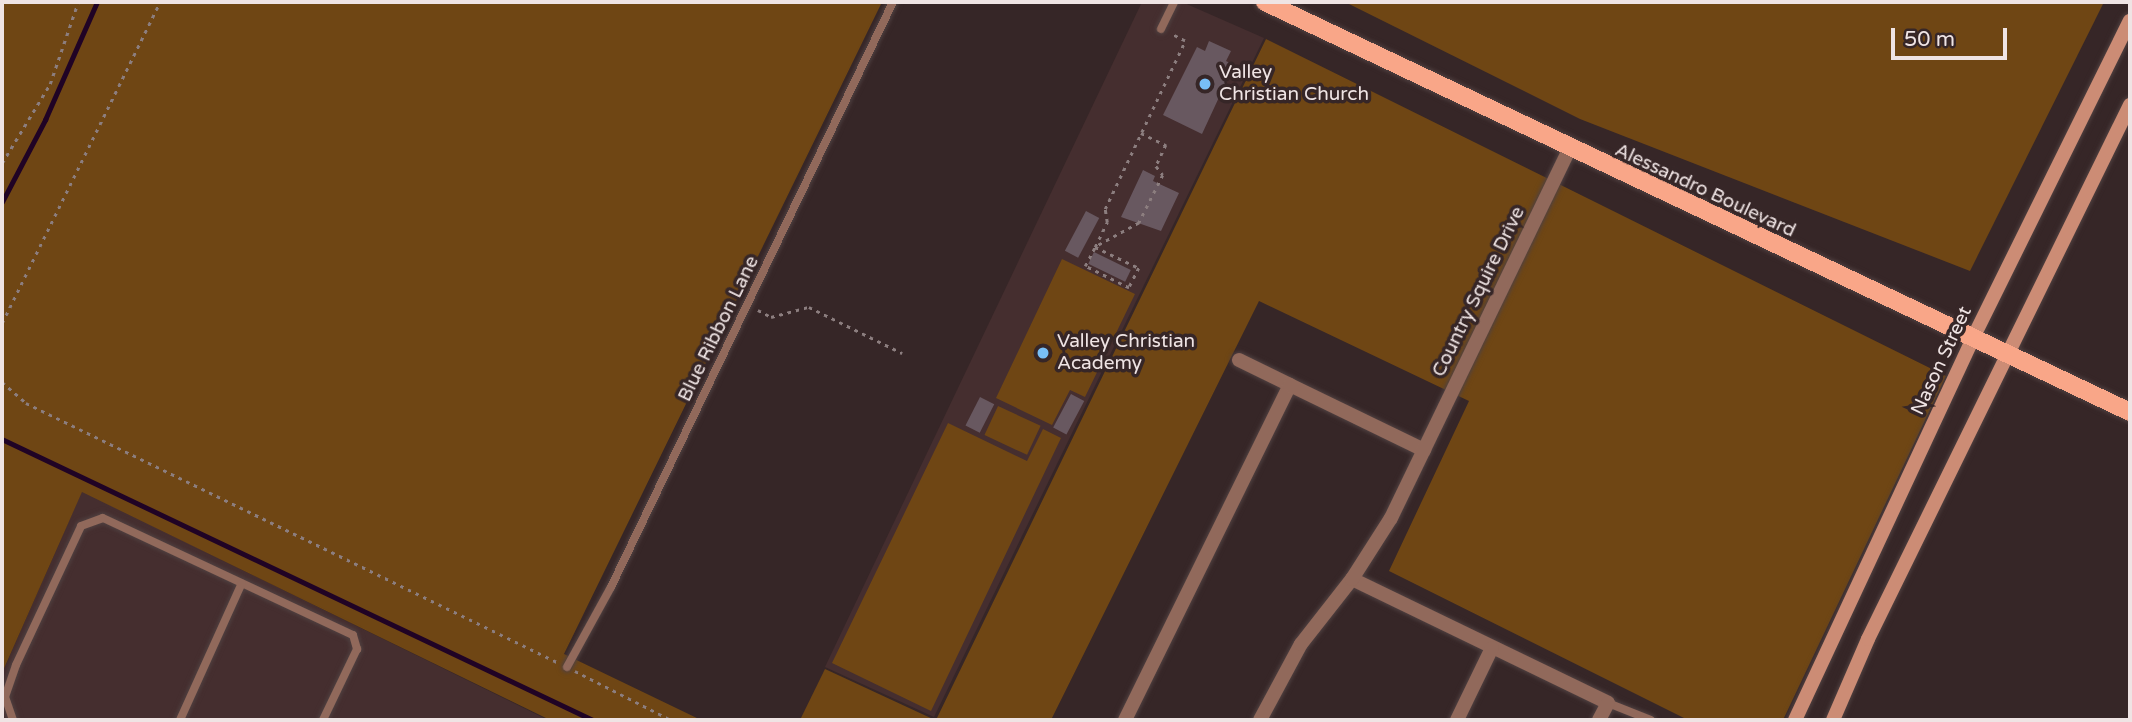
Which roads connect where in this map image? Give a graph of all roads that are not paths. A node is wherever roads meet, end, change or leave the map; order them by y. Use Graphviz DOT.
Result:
graph roads {
  1 [pos="893,2"];
  2 [pos="1174,2"];
  3 [pos="1265,2"];
  4 [pos="2130,21"];
  5 [pos="1161,29"];
  6 [pos="2130,105"];
  7 [pos="2124,132"];
  8 [pos="1569,150"];
  9 [pos="1972,340"];
  10 [pos="2007,356"];
  11 [pos="1239,360"];
  12 [pos="1290,385"];
  13 [pos="2130,412"];
  14 [pos="1424,450"];
  15 [pos="1352,579"];
  16 [pos="242,583"];
  17 [pos="1492,648"];
  18 [pos="567,667"];
  19 [pos="1608,702"];
  20 [pos="13,720"];
  21 [pos="180,720"];
  22 [pos="323,720"];
  23 [pos="1125,720"];
  24 [pos="1260,720"];
  25 [pos="1457,720"];
  26 [pos="1599,720"];
  27 [pos="1651,720"];
  28 [pos="1795,720"];
  29 [pos="1833,720"];
  1 -- 18 [label="lane, Blue Ribbon Lane"];
  2 -- 5 [label="lane"];
  3 -- 8 [label="main road, Alessandro Boulevard"];
  4 -- 9 [label="main road, Nason Street"];
  6 -- 7 [label="main road"];
  7 -- 10 [label="main road"];
  8 -- 9 [label="main road, Alessandro Boulevard"];
  8 -- 14 [label="street, Country Squire Drive"];
  9 -- 10 [label="main road, Alessandro Boulevard"];
  9 -- 28 [label="main road, Nason Street"];
  10 -- 13 [label="main road, Alessandro Boulevard"];
  10 -- 29 [label="main road"];
  11 -- 12 [label="street"];
  12 -- 14 [label="street"];
  12 -- 23 [label="street"];
  14 -- 15 [label="street, Country Squire Drive"];
  15 -- 17 [label="street"];
  15 -- 24 [label="street, Country Squire Drive"];
  16 -- 20 [label="lane"];
  16 -- 21 [label="lane"];
  16 -- 22 [label="lane"];
  17 -- 19 [label="street"];
  17 -- 25 [label="street"];
  19 -- 26 [label="street"];
  19 -- 27 [label="lane"];
}
